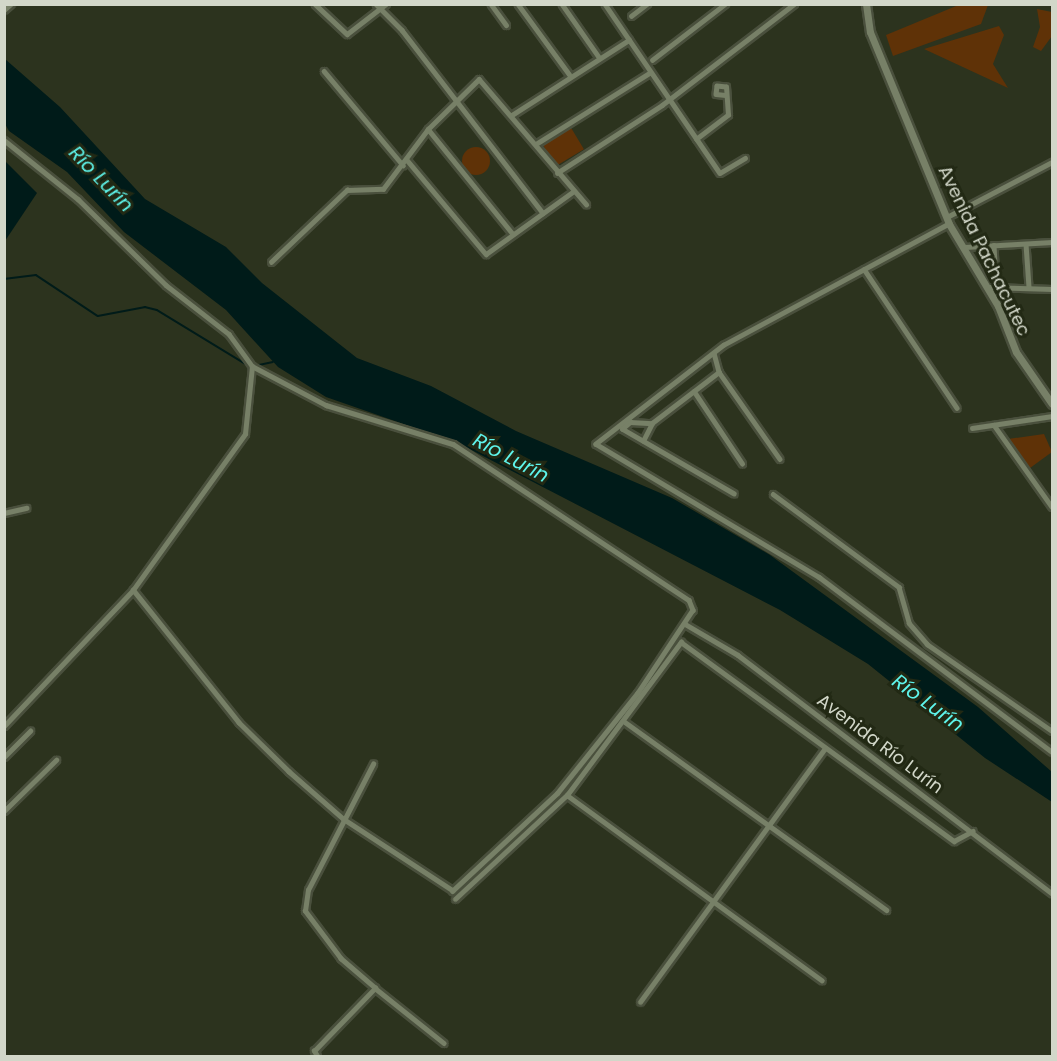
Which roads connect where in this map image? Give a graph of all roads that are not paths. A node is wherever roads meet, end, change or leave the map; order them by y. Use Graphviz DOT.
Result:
graph roads {
  1 [pos="11,4"];
  2 [pos="315,4"];
  3 [pos="376,4"];
  4 [pos="386,4"];
  5 [pos="499,4"];
  6 [pos="518,4"];
  7 [pos="562,4"];
  8 [pos="604,4"];
  9 [pos="647,4"];
  10 [pos="725,4"];
  11 [pos="794,4"];
  12 [pos="866,4"];
  13 [pos="492,6"];
  14 [pos="381,9"];
  15 [pos="4,10"];
  16 [pos="631,16"];
  17 [pos="506,26"];
  18 [pos="629,40"];
  19 [pos="599,57"];
  20 [pos="652,60"];
  21 [pos="324,71"];
  22 [pos="649,73"];
  23 [pos="569,74"];
  24 [pos="725,95"];
  25 [pos="454,101"];
  26 [pos="667,101"];
  27 [pos="512,115"];
  28 [pos="428,129"];
  29 [pos="696,139"];
  30 [pos="4,140"];
  31 [pos="536,144"];
  32 [pos="745,158"];
  33 [pos="407,160"];
  34 [pos="1053,162"];
  35 [pos="403,165"];
  36 [pos="557,173"];
  37 [pos="574,191"];
  38 [pos="586,204"];
  39 [pos="543,213"];
  40 [pos="948,221"];
  41 [pos="513,234"];
  42 [pos="1053,242"];
  43 [pos="1026,243"];
  44 [pos="994,245"];
  45 [pos="965,247"];
  46 [pos="271,262"];
  47 [pos="864,269"];
  48 [pos="996,284"];
  49 [pos="987,287"];
  50 [pos="1029,287"];
  51 [pos="1053,289"];
  52 [pos="714,353"];
  53 [pos="252,366"];
  54 [pos="719,372"];
  55 [pos="694,391"];
  56 [pos="1053,404"];
  57 [pos="957,408"];
  58 [pos="1053,416"];
  59 [pos="652,423"];
  60 [pos="994,425"];
  61 [pos="972,428"];
  62 [pos="643,441"];
  63 [pos="780,459"];
  64 [pos="742,464"];
  65 [pos="734,494"];
  66 [pos="773,494"];
  67 [pos="1053,507"];
  68 [pos="26,508"];
  69 [pos="4,513"];
  70 [pos="134,590"];
  71 [pos="685,624"];
  72 [pos="625,722"];
  73 [pos="4,726"];
  74 [pos="30,731"];
  75 [pos="1053,731"];
  76 [pos="825,748"];
  77 [pos="1053,752"];
  78 [pos="4,757"];
  79 [pos="56,760"];
  80 [pos="373,764"];
  81 [pos="567,795"];
  82 [pos="4,811"];
  83 [pos="343,819"];
  84 [pos="769,825"];
  85 [pos="973,831"];
  86 [pos="1053,893"];
  87 [pos="455,899"];
  88 [pos="714,900"];
  89 [pos="887,910"];
  90 [pos="822,980"];
  91 [pos="375,988"];
  92 [pos="640,1002"];
  93 [pos="444,1043"];
  94 [pos="317,1056"];
  1 -- 15 [label="street"];
  2 -- 14 [label="street"];
  3 -- 14 [label="street"];
  4 -- 14 [label="street"];
  5 -- 13 [label="street"];
  6 -- 23 [label="street"];
  7 -- 19 [label="street"];
  8 -- 18 [label="street"];
  9 -- 16 [label="street"];
  10 -- 20 [label="street"];
  11 -- 26 [label="street"];
  12 -- 40 [label="main road, Avenida Pachacutec"];
  13 -- 17 [label="street"];
  14 -- 25 [label="street"];
  18 -- 19 [label="street"];
  18 -- 22 [label="street"];
  19 -- 23 [label="street"];
  21 -- 35 [label="street"];
  22 -- 26 [label="street"];
  22 -- 31 [label="street"];
  23 -- 27 [label="street"];
  24 -- 29 [label="street"];
  25 -- 27 [label="street"];
  25 -- 28 [label="street"];
  25 -- 39 [label="street"];
  26 -- 29 [label="street"];
  26 -- 36 [label="street"];
  27 -- 31 [label="street"];
  28 -- 33 [label="street"];
  28 -- 41 [label="street"];
  29 -- 32 [label="street"];
  30 -- 53 [label="street"];
  31 -- 36 [label="street"];
  33 -- 35 [label="street"];
  33 -- 41 [label="street"];
  34 -- 40 [label="street"];
  35 -- 46 [label="street"];
  36 -- 37 [label="street"];
  37 -- 38 [label="street"];
  37 -- 39 [label="street"];
  39 -- 41 [label="street"];
  40 -- 45 [label="main road, Avenida Pachacutec"];
  40 -- 47 [label="street"];
  42 -- 43 [label="street"];
  43 -- 44 [label="street"];
  43 -- 50 [label="street"];
  44 -- 45 [label="street"];
  44 -- 48 [label="street"];
  45 -- 49 [label="main road, Avenida Pachacutec"];
  47 -- 52 [label="street"];
  47 -- 57 [label="street"];
  48 -- 49 [label="street"];
  48 -- 50 [label="street"];
  49 -- 56 [label="main road, Avenida Pachacutec"];
  50 -- 51 [label="street"];
  52 -- 54 [label="street"];
  52 -- 77 [label="street"];
  53 -- 70 [label="street"];
  53 -- 71 [label="street"];
  54 -- 55 [label="street"];
  54 -- 63 [label="street"];
  55 -- 59 [label="street"];
  55 -- 64 [label="street"];
  58 -- 60 [label="street"];
  59 -- 62 [label="street"];
  59 -- 62 [label="street"];
  60 -- 61 [label="street"];
  60 -- 67 [label="street"];
  62 -- 65 [label="street"];
  66 -- 75 [label="street"];
  68 -- 69 [label="street"];
  70 -- 73 [label="street"];
  70 -- 83 [label="street"];
  71 -- 83 [label="street"];
  71 -- 85 [label="street, Avenida Río Lurín"];
  72 -- 76 [label="street"];
  72 -- 81 [label="street"];
  72 -- 84 [label="street"];
  74 -- 78 [label="street"];
  76 -- 84 [label="street"];
  76 -- 85 [label="street"];
  79 -- 82 [label="street"];
  80 -- 83 [label="street"];
  81 -- 87 [label="street"];
  81 -- 88 [label="street"];
  83 -- 91 [label="street"];
  84 -- 88 [label="street"];
  84 -- 89 [label="street"];
  85 -- 86 [label="street, Avenida Río Lurín"];
  88 -- 90 [label="street"];
  88 -- 92 [label="street"];
  91 -- 93 [label="street"];
  91 -- 94 [label="street"];
}
